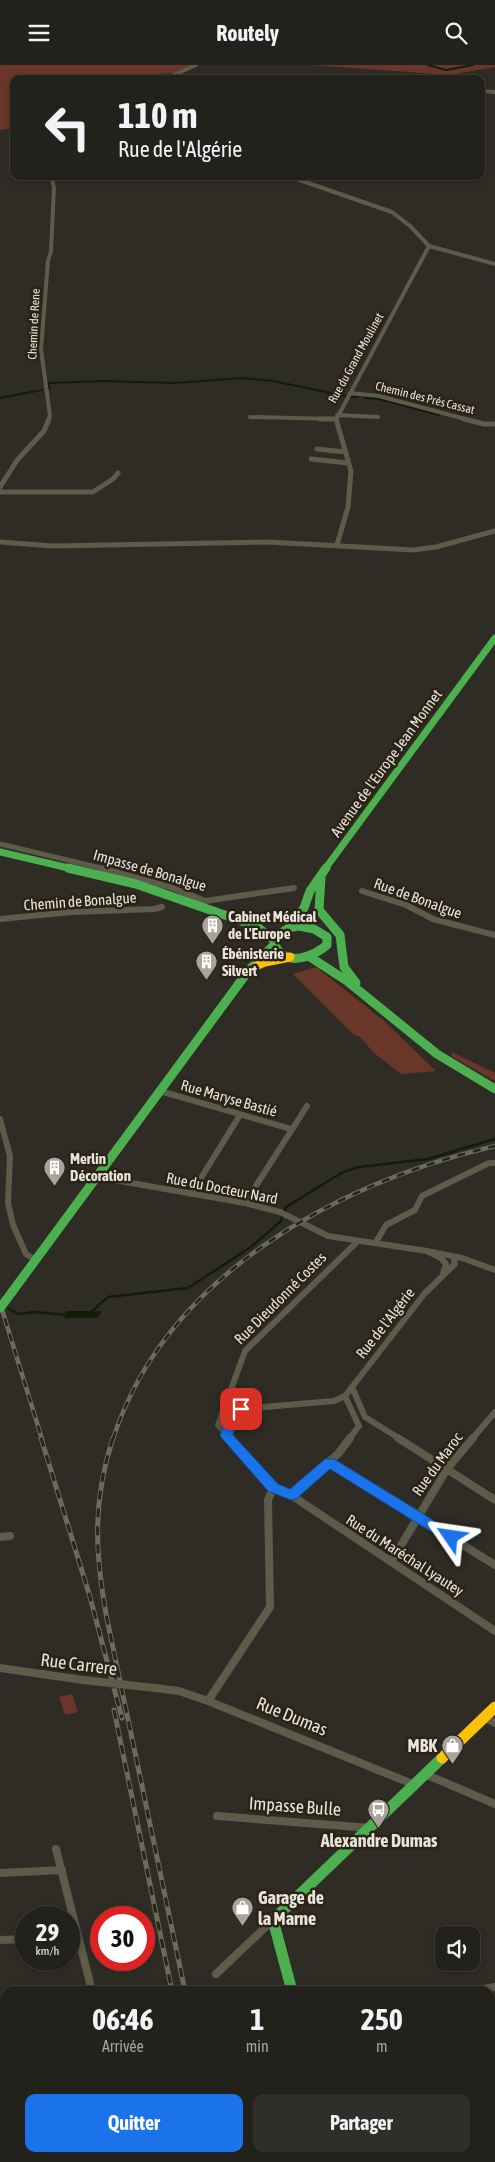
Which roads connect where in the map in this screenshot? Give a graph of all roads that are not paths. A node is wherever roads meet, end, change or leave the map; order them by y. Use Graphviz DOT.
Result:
graph roads {
  1 [pos="196,65"];
  2 [pos="174,75"];
  3 [pos="52,180"];
  4 [pos="300,180"];
  5 [pos="429,246"];
  6 [pos="495,264"];
  7 [pos="350,393"];
  8 [pos="250,417"];
  9 [pos="336,417"];
  10 [pos="378,417"];
  11 [pos="495,424"];
  12 [pos="317,449"];
  13 [pos="346,452"];
  14 [pos="311,459"];
  15 [pos="348,463"];
  16 [pos="118,473"];
  17 [pos="0,487"];
  18 [pos="0,492"];
  19 [pos="495,531"];
  20 [pos="0,542"];
  21 [pos="337,545"];
  22 [pos="495,637"];
  23 [pos="0,844"];
  24 [pos="0,852"];
  25 [pos="321,875"];
  26 [pos="294,889"];
  27 [pos="362,891"];
  28 [pos="162,907"];
  29 [pos="304,908"];
  30 [pos="0,919"];
  31 [pos="256,926"];
  32 [pos="286,928"];
  33 [pos="313,928"];
  34 [pos="495,935"];
  35 [pos="274,943"];
  36 [pos="324,950"];
  37 [pos="290,957"];
  38 [pos="310,957"];
  39 [pos="249,970"];
  40 [pos="348,981"];
  41 [pos="369,1000"];
  42 [pos="495,1089"];
  43 [pos="160,1091"];
  44 [pos="307,1106"];
  45 [pos="240,1115"];
  46 [pos="0,1119"];
  47 [pos="291,1129"];
  48 [pos="495,1163"];
  49 [pos="97,1177"];
  50 [pos="191,1194"];
  51 [pos="245,1203"];
  52 [pos="358,1241"];
  53 [pos="376,1243"];
  54 [pos="427,1251"];
  55 [pos="457,1258"];
  56 [pos="35,1260"];
  57 [pos="446,1264"];
  58 [pos="495,1270"];
  59 [pos="441,1278"];
  60 [pos="0,1308"];
  61 [pos="352,1387"];
  62 [pos="345,1396"];
  63 [pos="223,1410"];
  64 [pos="495,1411"];
  65 [pos="232,1413"];
  66 [pos="365,1417"];
  67 [pos="357,1420"];
  68 [pos="227,1436"];
  69 [pos="333,1464"];
  70 [pos="447,1469"];
  71 [pos="273,1488"];
  72 [pos="291,1495"];
  73 [pos="495,1500"];
  74 [pos="418,1517"];
  75 [pos="10,1536"];
  76 [pos="0,1537"];
  77 [pos="391,1562"];
  78 [pos="495,1565"];
  79 [pos="495,1631"];
  80 [pos="0,1668"];
  81 [pos="155,1688"];
  82 [pos="208,1701"];
  83 [pos="495,1707"];
  84 [pos="484,1717"];
  85 [pos="495,1723"];
  86 [pos="425,1775"];
  87 [pos="415,1785"];
  88 [pos="495,1804"];
  89 [pos="217,1816"];
  90 [pos="370,1828"];
  91 [pos="56,1849"];
  92 [pos="62,1870"];
  93 [pos="0,1873"];
  94 [pos="68,1906"];
  95 [pos="273,1920"];
  96 [pos="15,1939"];
  97 [pos="0,1940"];
  98 [pos="80,1956"];
  99 [pos="216,1974"];
  100 [pos="90,1986"];
  101 [pos="291,1986"];
  1 -- 2 [label="street"];
  3 -- 17 [label="street, Chemin de Rene"];
  4 -- 5 [label="street"];
  5 -- 6 [label="street"];
  5 -- 7 [label="street, Rue du Grand Moulinet"];
  7 -- 9 [label="street, Rue du Grand Moulinet"];
  7 -- 11 [label="street, Chemin des Prés Cassat"];
  8 -- 9 [label="street"];
  9 -- 10 [label="street"];
  9 -- 13 [label="street, Rue du Grand Moulinet"];
  12 -- 13 [label="street"];
  13 -- 15 [label="street, Rue du Grand Moulinet"];
  14 -- 15 [label="street"];
  15 -- 21 [label="street, Rue du Grand Moulinet"];
  16 -- 18 [label="street"];
  19 -- 21 [label="street"];
  20 -- 21 [label="street"];
  22 -- 25 [label="main road, Avenue de l'Europe Jean Monnet"];
  23 -- 26 [label="street, Impasse de Bonalgue"];
  24 -- 31 [label="main road"];
  25 -- 29 [label="main road, Avenue de l'Europe Jean Monnet"];
  25 -- 41 [label="main road"];
  27 -- 34 [label="street, Rue de Bonalgue"];
  28 -- 30 [label="street, Chemin de Bonalgue"];
  29 -- 32 [label="main road, Avenue de l'Europe Jean Monnet"];
  29 -- 33 [label="main road"];
  31 -- 32 [label="main road"];
  31 -- 35 [label="main road"];
  32 -- 33 [label="main road"];
  32 -- 35 [label="main road"];
  33 -- 36 [label="main road"];
  35 -- 37 [label="main road"];
  35 -- 39 [label="main road"];
  36 -- 38 [label="main road"];
  36 -- 40 [label="main road"];
  37 -- 38 [label="main road"];
  37 -- 39 [label="main road"];
  38 -- 40 [label="main road"];
  39 -- 43 [label="main road"];
  40 -- 41 [label="main road"];
  41 -- 42 [label="main road"];
  43 -- 45 [label="street, Rue Maryse Bastié"];
  43 -- 49 [label="main road"];
  44 -- 47 [label="street"];
  45 -- 47 [label="street, Rue Maryse Bastié"];
  45 -- 50 [label="street"];
  46 -- 56 [label="street"];
  47 -- 51 [label="street"];
  48 -- 53 [label="street"];
  49 -- 50 [label="street, Rue du Docteur Nard"];
  49 -- 56 [label="main road"];
  50 -- 51 [label="street, Rue du Docteur Nard"];
  51 -- 52 [label="street, Rue du Docteur Nard"];
  52 -- 53 [label="street, Rue du Docteur Nard"];
  52 -- 63 [label="street, Rue Dieudonné Costes"];
  53 -- 54 [label="street, Rue du Docteur Nard"];
  54 -- 55 [label="street, Rue du Docteur Nard"];
  54 -- 57 [label="street, Rue du Docteur Nard"];
  55 -- 57 [label="street"];
  55 -- 58 [label="street, Rue du Docteur Nard"];
  55 -- 59 [label="street, Rue de l'Algérie"];
  56 -- 60 [label="main road, bridge"];
  57 -- 59 [label="street"];
  59 -- 61 [label="street, Rue de l'Algérie"];
  61 -- 62 [label="street, Rue de l'Algérie"];
  61 -- 66 [label="street"];
  62 -- 65 [label="street"];
  62 -- 67 [label="street"];
  63 -- 65 [label="street"];
  63 -- 68 [label="street"];
  64 -- 70 [label="street, Rue du Maroc"];
  65 -- 68 [label="street"];
  66 -- 67 [label="street"];
  66 -- 70 [label="street"];
  67 -- 69 [label="street"];
  68 -- 71 [label="street"];
  69 -- 72 [label="street"];
  69 -- 74 [label="street"];
  70 -- 73 [label="street"];
  70 -- 74 [label="street, Rue du Maroc"];
  71 -- 72 [label="street"];
  71 -- 82 [label="street"];
  72 -- 77 [label="street, Rue du Maréchal Lyautey"];
  74 -- 77 [label="street, Rue du Maroc"];
  74 -- 78 [label="street"];
  75 -- 76 [label="street"];
  77 -- 79 [label="street, Rue du Maréchal Lyautey"];
  80 -- 81 [label="street, Rue Carrere, bridge"];
  81 -- 82 [label="street, Rue Dumas"];
  82 -- 87 [label="street, Rue Dumas"];
  83 -- 84 [label="main road"];
  84 -- 85 [label="street"];
  84 -- 86 [label="main road"];
  86 -- 87 [label="main road"];
  86 -- 88 [label="street"];
  87 -- 90 [label="main road"];
  89 -- 90 [label="street, Impasse Bulle"];
  90 -- 95 [label="main road"];
  91 -- 92 [label="street"];
  92 -- 93 [label="street"];
  92 -- 94 [label="street"];
  95 -- 99 [label="street"];
  95 -- 101 [label="main road"];
  96 -- 97 [label="street"];
  98 -- 100 [label="street"];
}
